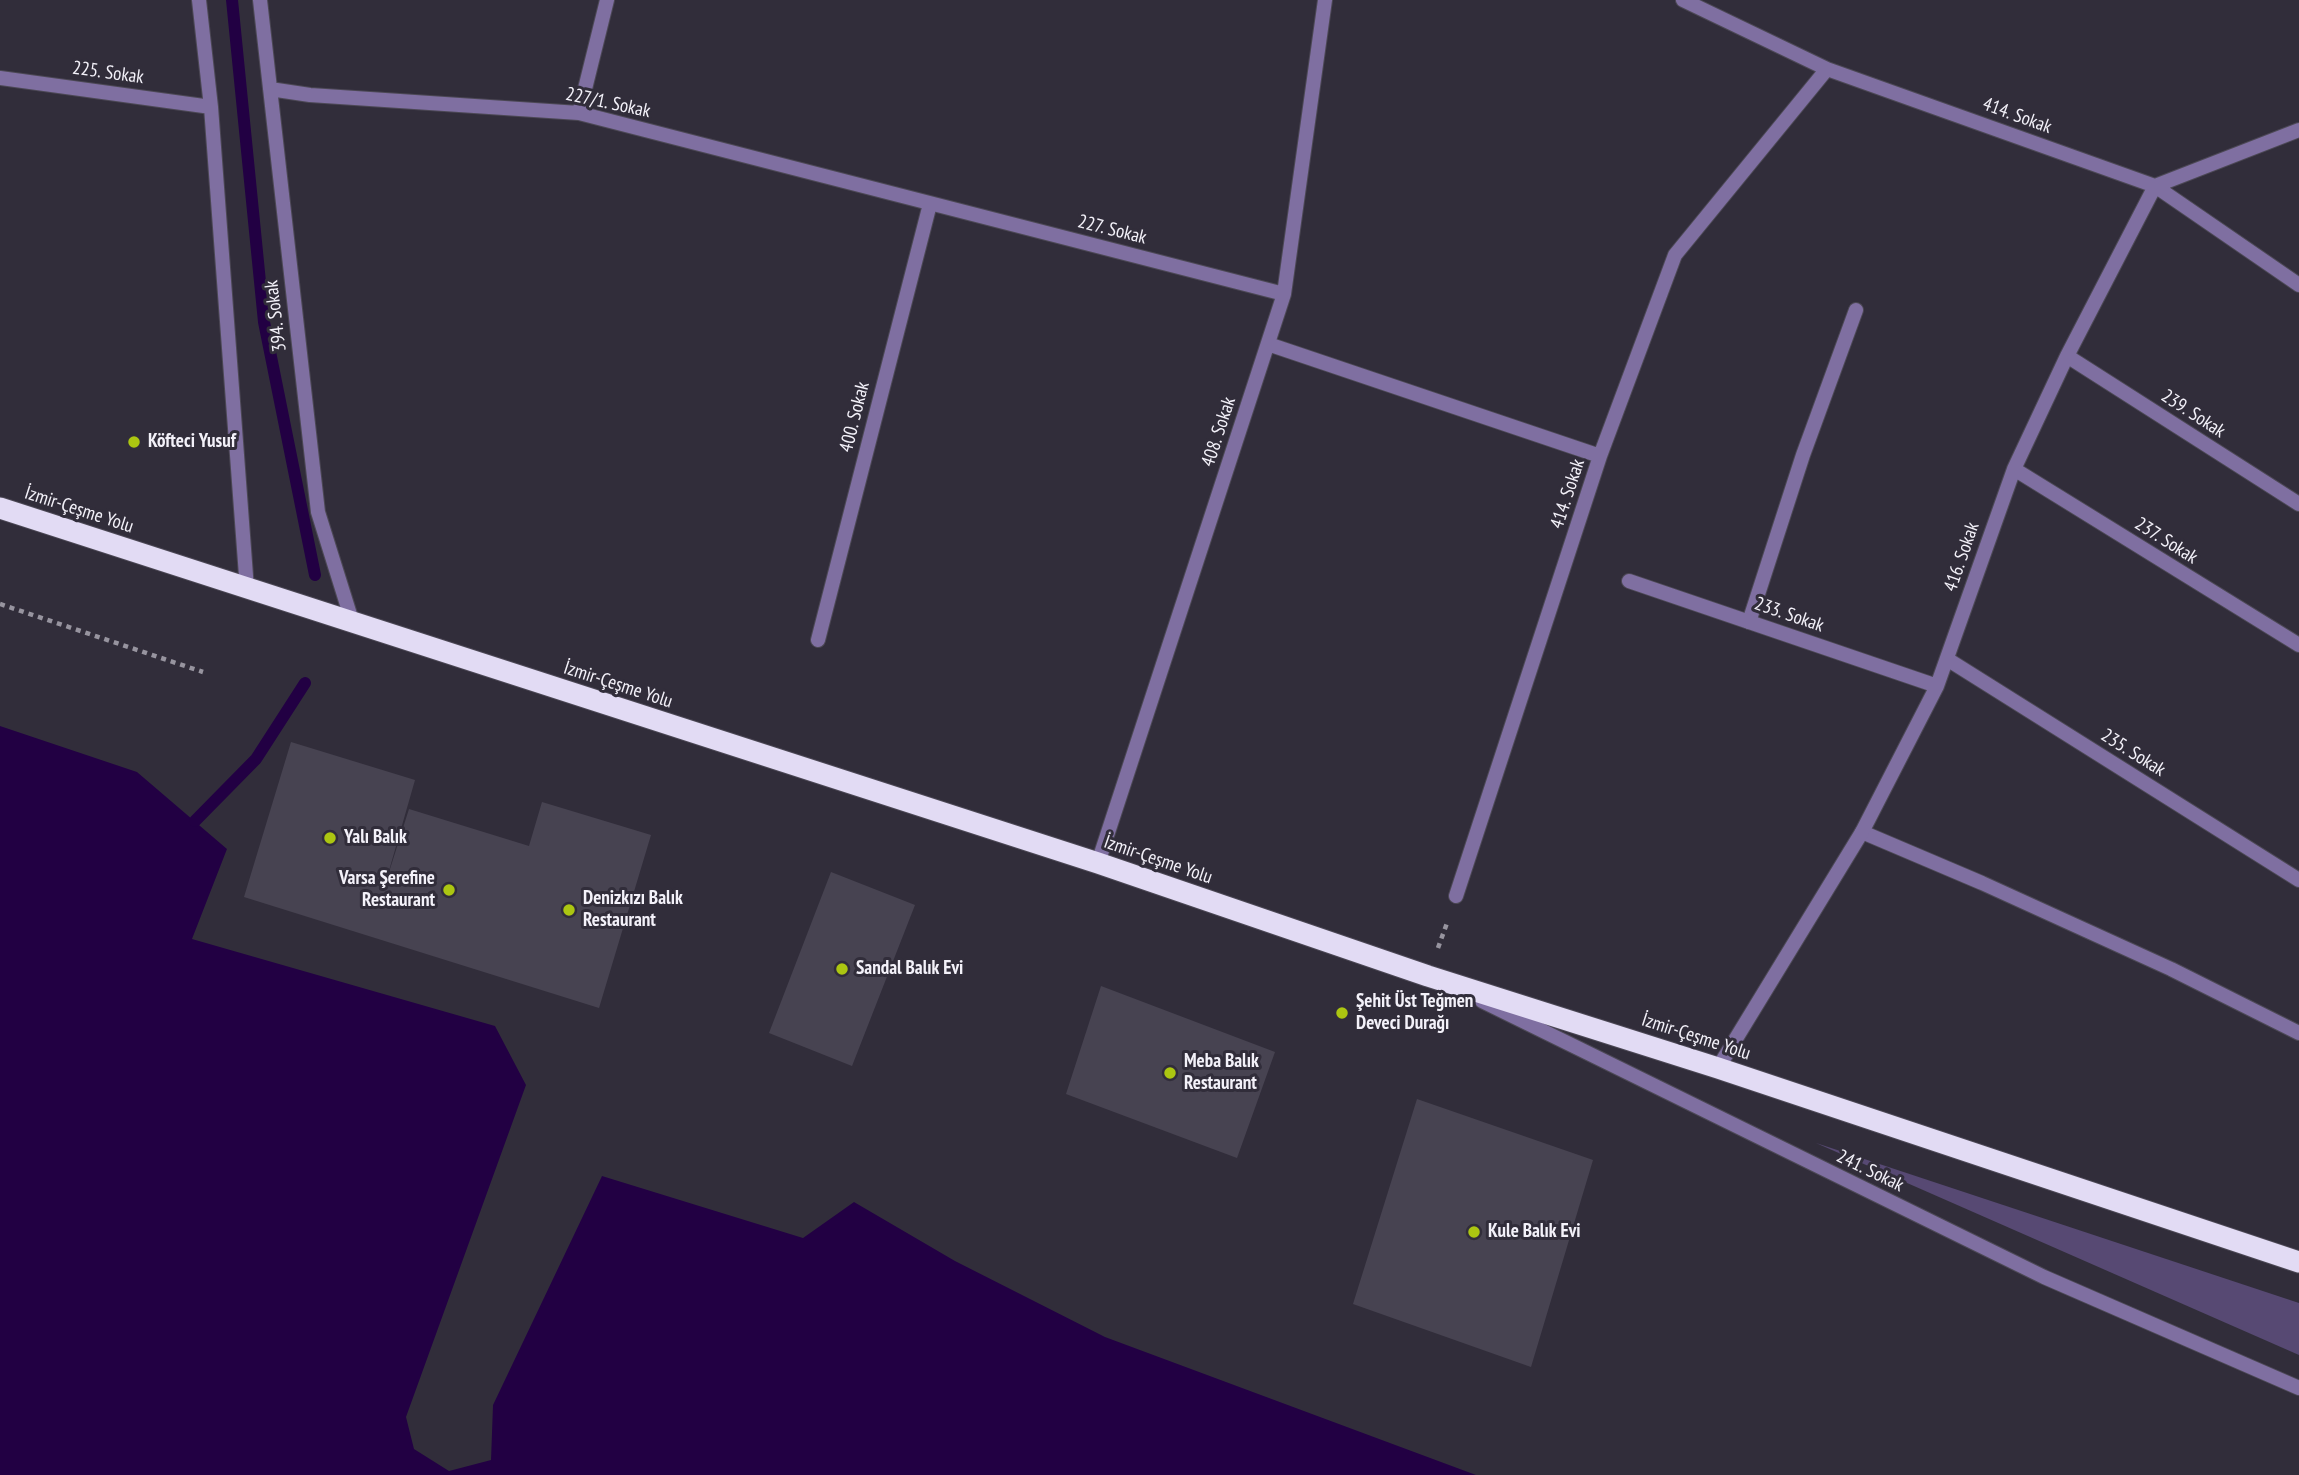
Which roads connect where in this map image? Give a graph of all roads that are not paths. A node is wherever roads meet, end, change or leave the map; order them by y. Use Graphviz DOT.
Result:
graph roads {
  1 [pos="199,0"];
  2 [pos="260,0"];
  3 [pos="607,0"];
  4 [pos="1325,0"];
  5 [pos="1683,0"];
  6 [pos="1827,69"];
  7 [pos="0,78"];
  8 [pos="270,89"];
  9 [pos="211,107"];
  10 [pos="579,113"];
  11 [pos="2299,130"];
  12 [pos="2155,186"];
  13 [pos="930,204"];
  14 [pos="2299,285"];
  15 [pos="1284,294"];
  16 [pos="1856,310"];
  17 [pos="1268,344"];
  18 [pos="2067,356"];
  19 [pos="1600,456"];
  20 [pos="2014,469"];
  21 [pos="2299,504"];
  22 [pos="0,508"];
  23 [pos="1629,581"];
  24 [pos="247,589"];
  25 [pos="1749,622"];
  26 [pos="353,624"];
  27 [pos="818,640"];
  28 [pos="2299,645"];
  29 [pos="1947,659"];
  30 [pos="1937,686"];
  31 [pos="1862,832"];
  32 [pos="1098,863"];
  33 [pos="2299,880"];
  34 [pos="1456,896"];
  35 [pos="1429,976"];
  36 [pos="2299,1033"];
  37 [pos="1718,1068"];
  38 [pos="2299,1262"];
  39 [pos="2299,1388"];
  1 -- 9 [label="street"];
  2 -- 8 [label="street, 394. Sokak"];
  3 -- 10 [label="street"];
  4 -- 15 [label="street, 408. Sokak"];
  5 -- 6 [label="street, 414. Sokak"];
  6 -- 12 [label="street, 414. Sokak"];
  6 -- 19 [label="street, 414. Sokak"];
  7 -- 9 [label="street, 225. Sokak"];
  8 -- 10 [label="street, 227/1. Sokak"];
  8 -- 26 [label="street, 394. Sokak"];
  9 -- 24 [label="street"];
  10 -- 13 [label="street, 227/1. Sokak"];
  11 -- 12 [label="street"];
  12 -- 14 [label="street, 414. Sokak"];
  12 -- 18 [label="street, 416. Sokak"];
  13 -- 15 [label="street, 227. Sokak"];
  13 -- 27 [label="street, 400. Sokak"];
  15 -- 17 [label="street, 408. Sokak"];
  16 -- 25 [label="street"];
  17 -- 19 [label="street"];
  17 -- 32 [label="street, 408. Sokak"];
  18 -- 20 [label="street, 416. Sokak"];
  18 -- 21 [label="street, 239. Sokak"];
  19 -- 34 [label="street, 414. Sokak"];
  20 -- 28 [label="street, 237. Sokak"];
  20 -- 29 [label="street, 416. Sokak"];
  22 -- 24 [label="highway, İzmir-Çeşme Yolu"];
  23 -- 25 [label="street, 233. Sokak"];
  24 -- 26 [label="highway, İzmir-Çeşme Yolu"];
  25 -- 30 [label="street, 233. Sokak"];
  26 -- 32 [label="highway, İzmir-Çeşme Yolu"];
  29 -- 30 [label="street, 416. Sokak"];
  29 -- 33 [label="street, 235. Sokak"];
  30 -- 31 [label="street, 416. Sokak"];
  31 -- 36 [label="street"];
  31 -- 37 [label="street, 416. Sokak"];
  32 -- 35 [label="highway, İzmir-Çeşme Yolu"];
  35 -- 37 [label="highway, İzmir-Çeşme Yolu"];
  35 -- 39 [label="street, 241. Sokak"];
  37 -- 38 [label="highway, İzmir-Çeşme Yolu"];
}
